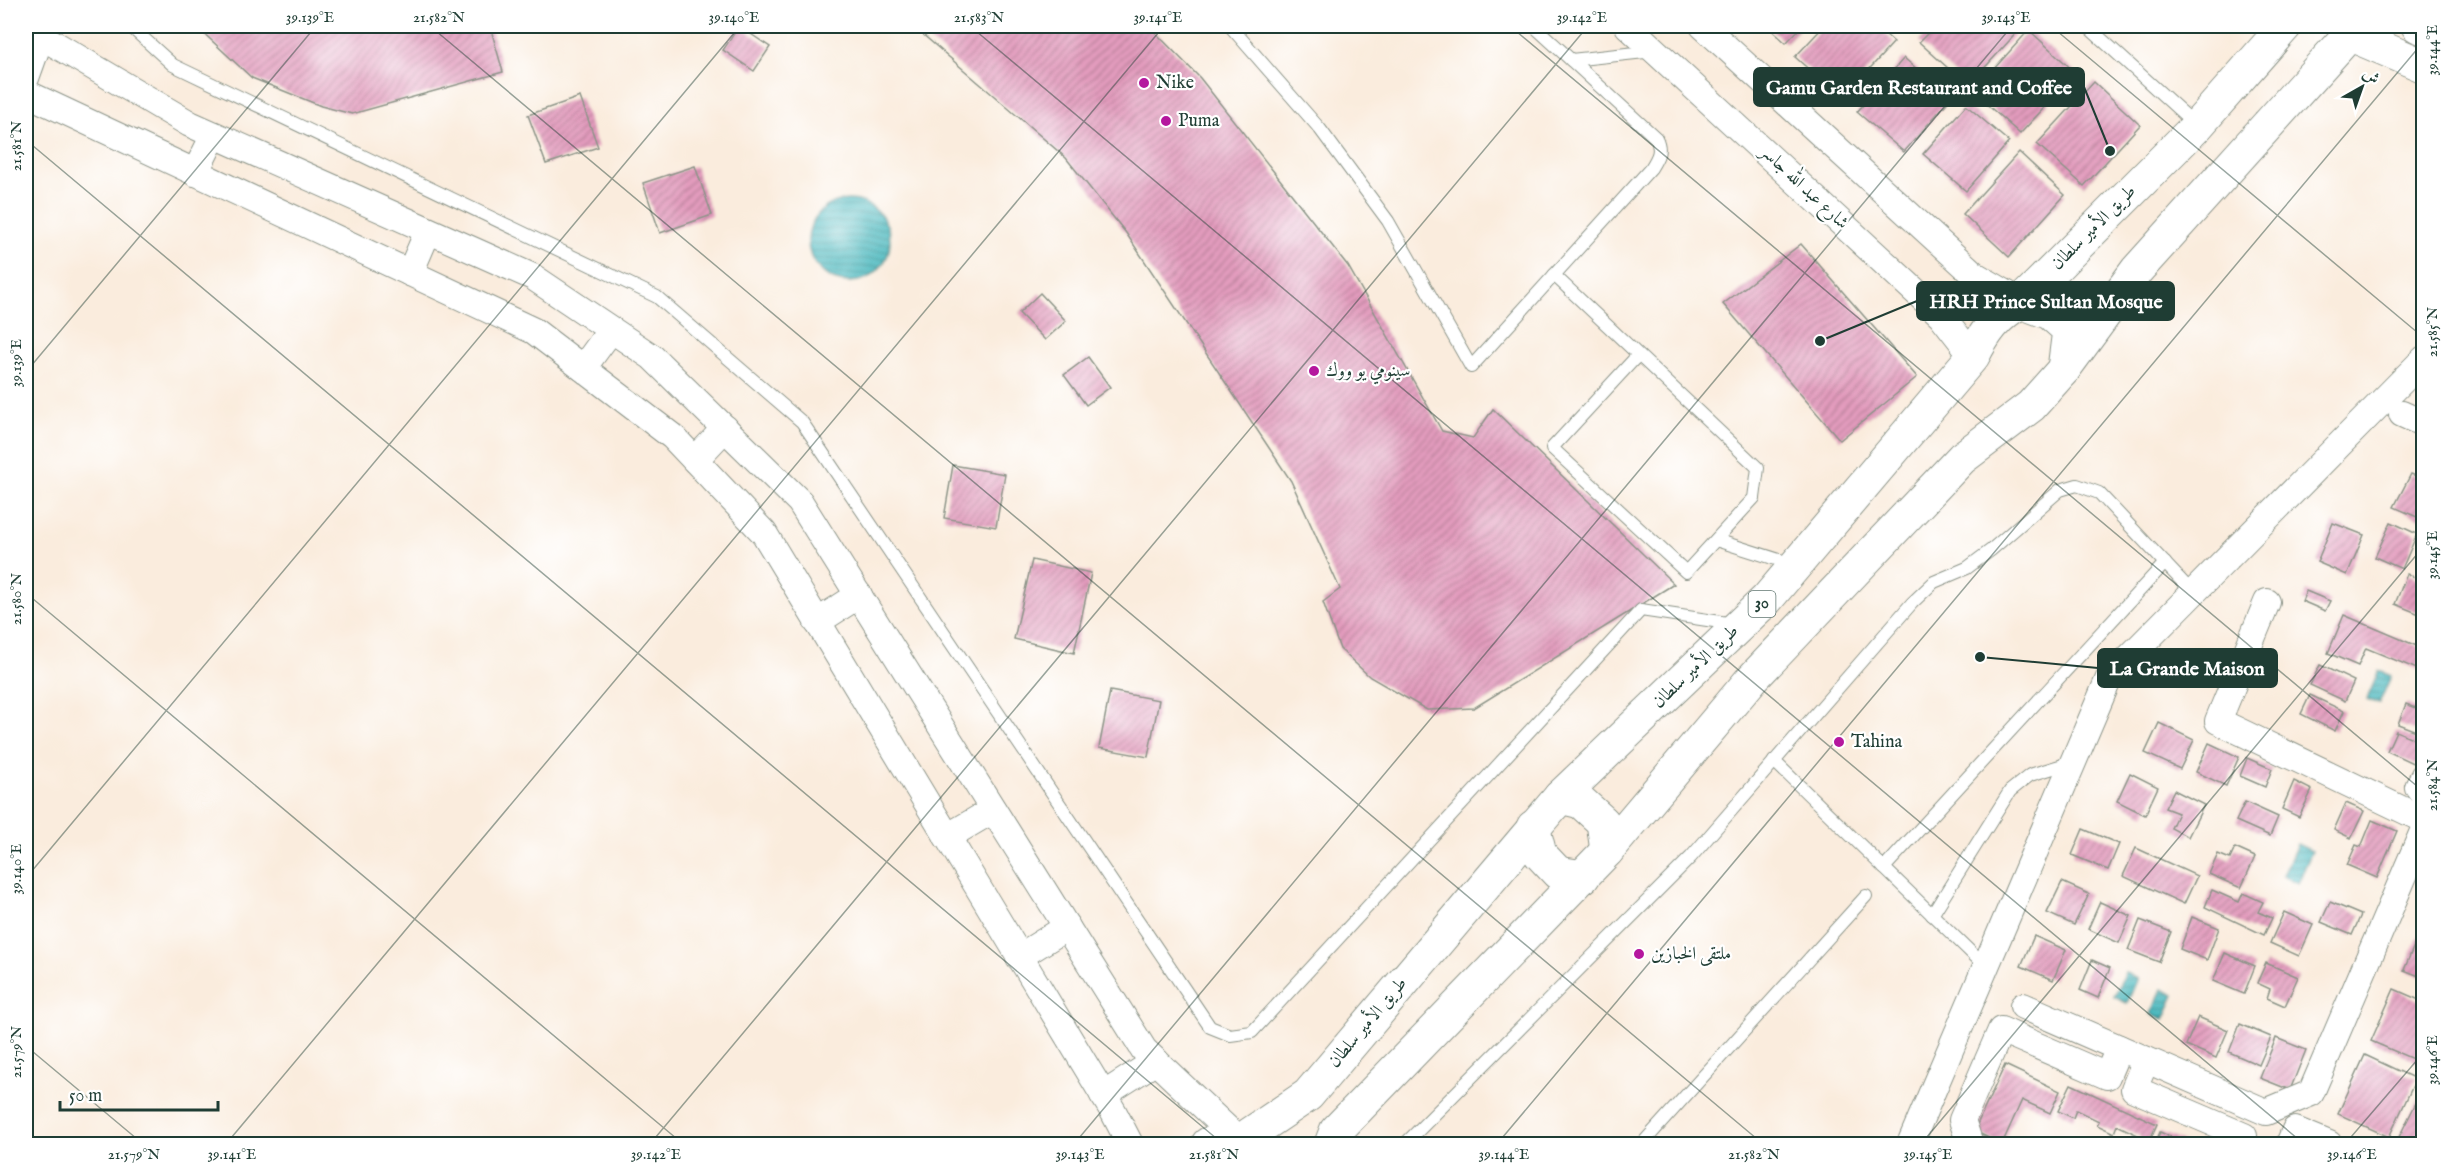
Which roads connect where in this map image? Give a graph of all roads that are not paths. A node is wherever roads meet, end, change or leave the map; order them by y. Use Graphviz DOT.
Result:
graph roads {
  1 [pos="130,26"];
  2 [pos="1230,26"];
  3 [pos="1534,26"];
  4 [pos="1628,26"];
  5 [pos="1703,26"];
  6 [pos="2086,26"];
  7 [pos="2285,26"];
  8 [pos="2418,26"];
  9 [pos="2424,28"];
  10 [pos="2353,30"];
  11 [pos="38,31"];
  12 [pos="1656,51"];
  13 [pos="1571,60"];
  14 [pos="2424,66"];
  15 [pos="26,78"];
  16 [pos="26,93"];
  17 [pos="2197,126"];
  18 [pos="214,135"];
  19 [pos="195,173"];
  20 [pos="428,231"];
  21 [pos="410,273"];
  22 [pos="1554,276"];
  23 [pos="2021,302"];
  24 [pos="612,330"];
  25 [pos="1638,355"];
  26 [pos="1973,356"];
  27 [pos="2424,358"];
  28 [pos="583,368"];
  29 [pos="2064,369"];
  30 [pos="725,428"];
  31 [pos="695,460"];
  32 [pos="1716,540"];
  33 [pos="2165,563"];
  34 [pos="1795,566"];
  35 [pos="2193,593"];
  36 [pos="859,595"];
  37 [pos="2267,602"];
  38 [pos="817,622"];
  39 [pos="1740,625"];
  40 [pos="1774,761"];
  41 [pos="2073,762"];
  42 [pos="2424,775"];
  43 [pos="2424,795"];
  44 [pos="1560,797"];
  45 [pos="993,810"];
  46 [pos="2424,820"];
  47 [pos="1533,827"];
  48 [pos="2424,829"];
  49 [pos="947,837"];
  50 [pos="1607,851"];
  51 [pos="1884,868"];
  52 [pos="1583,877"];
  53 [pos="1866,896"];
  54 [pos="1932,915"];
  55 [pos="1066,927"];
  56 [pos="1019,957"];
  57 [pos="1986,967"];
  58 [pos="2023,1006"];
  59 [pos="2119,1048"];
  60 [pos="2146,1060"];
  61 [pos="1156,1061"];
  62 [pos="1103,1095"];
  63 [pos="1232,1143"];
  64 [pos="1130,1144"];
  65 [pos="1331,1144"];
  66 [pos="1405,1144"];
  67 [pos="1642,1144"];
  68 [pos="1910,1144"];
  69 [pos="1970,1144"];
  70 [pos="2240,1144"];
  71 [pos="2289,1144"];
  72 [pos="2329,1144"];
  1 -- 39 [label="lane"];
  2 -- 22 [label="lane"];
  3 -- 13 [label="lane"];
  4 -- 12 [label="street, شارع عبد الله جاسر"];
  5 -- 23 [label="street"];
  6 -- 17 [label="lane"];
  7 -- 17 [label="main road, طريق الأمير سلطان / 30"];
  8 -- 9 [label="main road"];
  10 -- 14 [label="main road"];
  10 -- 29 [label="main road, 30"];
  11 -- 15 [label="street"];
  11 -- 18 [label="street"];
  12 -- 13 [label="lane"];
  12 -- 26 [label="street, شارع عبد الله جاسر"];
  13 -- 22 [label="lane"];
  16 -- 19 [label="street"];
  17 -- 23 [label="main road, طريق الأمير سلطان / 30"];
  18 -- 19 [label="street"];
  18 -- 20 [label="street"];
  19 -- 21 [label="street"];
  20 -- 21 [label="street"];
  20 -- 24 [label="street"];
  21 -- 28 [label="street"];
  22 -- 25 [label="lane"];
  23 -- 26 [label="main road, طريق الأمير سلطان / 30"];
  23 -- 29 [label="main road"];
  24 -- 28 [label="street"];
  24 -- 30 [label="street"];
  25 -- 32 [label="lane"];
  25 -- 32 [label="lane"];
  26 -- 34 [label="main road, طريق الأمير سلطان / 30"];
  27 -- 35 [label="street"];
  28 -- 31 [label="street"];
  29 -- 50 [label="main road, 30"];
  30 -- 31 [label="street"];
  30 -- 36 [label="street"];
  31 -- 38 [label="street"];
  32 -- 34 [label="lane"];
  33 -- 35 [label="lane"];
  33 -- 40 [label="lane"];
  33 -- 51 [label="lane"];
  34 -- 39 [label="main road, طريق الأمير سلطان / 30"];
  35 -- 41 [label="street"];
  36 -- 38 [label="street"];
  36 -- 45 [label="street"];
  37 -- 46 [label="street"];
  38 -- 49 [label="street"];
  39 -- 44 [label="main road, طريق الأمير سلطان / 30"];
  40 -- 51 [label="lane"];
  40 -- 66 [label="lane"];
  41 -- 54 [label="lane"];
  41 -- 57 [label="street"];
  42 -- 43 [label="street"];
  44 -- 47 [label="main road, طريق الأمير سلطان / 30"];
  44 -- 50 [label="main road"];
  45 -- 49 [label="street"];
  45 -- 55 [label="street"];
  47 -- 52 [label="main road"];
  47 -- 63 [label="main road, طريق الأمير سلطان / 30"];
  48 -- 60 [label="street"];
  49 -- 56 [label="street"];
  50 -- 52 [label="main road, 30"];
  51 -- 54 [label="lane"];
  52 -- 65 [label="main road, 30"];
  53 -- 67 [label="lane"];
  54 -- 57 [label="lane"];
  55 -- 56 [label="street"];
  55 -- 61 [label="street"];
  56 -- 62 [label="street"];
  57 -- 68 [label="street"];
  58 -- 59 [label="street"];
  59 -- 60 [label="street"];
  59 -- 69 [label="street"];
  60 -- 70 [label="street"];
  61 -- 62 [label="street"];
  61 -- 63 [label="street"];
  62 -- 64 [label="street"];
  71 -- 72 [label="street"];
}
